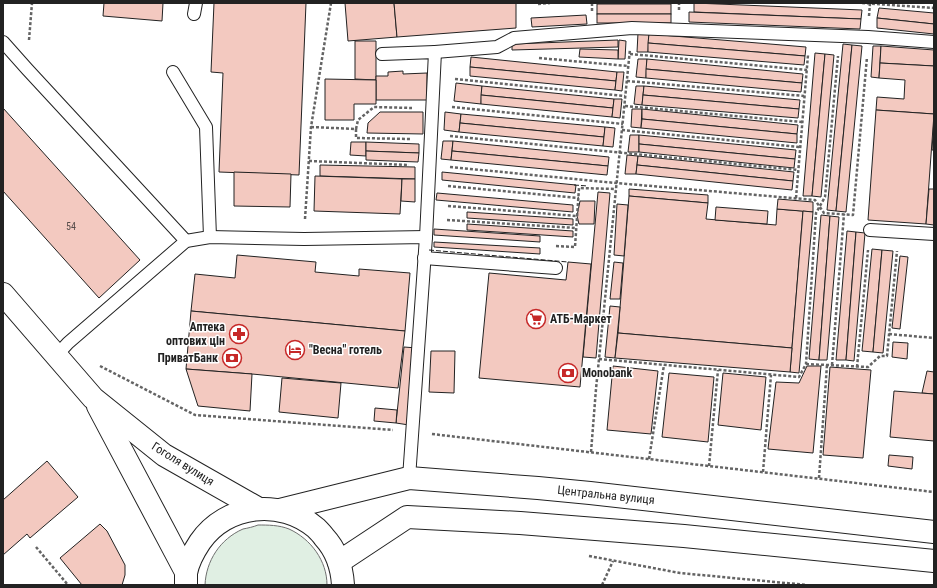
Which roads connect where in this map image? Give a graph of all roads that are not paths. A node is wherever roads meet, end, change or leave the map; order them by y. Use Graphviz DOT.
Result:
graph roads {
  1 [pos="3,42"];
  2 [pos="934,42"];
  3 [pos="435,52"];
  4 [pos="382,54"];
  5 [pos="173,72"];
  6 [pos="870,230"];
  7 [pos="934,234"];
  8 [pos="210,237"];
  9 [pos="426,237"];
  10 [pos="186,241"];
  11 [pos="424,258"];
  12 [pos="556,268"];
  13 [pos="3,294"];
  14 [pos="62,350"];
  15 [pos="93,398"];
  16 [pos="409,478"];
  17 [pos="269,509"];
  18 [pos="934,532"];
  19 [pos="934,561"];
  20 [pos="339,562"];
  21 [pos="186,579"];
  22 [pos="343,585"];
  1 -- 10 [label="lane"];
  2 -- 3 [label="lane"];
  3 -- 4 [label="lane"];
  3 -- 9 [label="lane"];
  5 -- 8 [label="lane"];
  6 -- 7 [label="lane"];
  8 -- 9 [label="lane"];
  8 -- 10 [label="lane"];
  9 -- 11 [label="lane"];
  10 -- 14 [label="lane"];
  11 -- 12 [label="lane"];
  11 -- 16 [label="lane"];
  13 -- 14 [label="street, Гоголя вулиця"];
  14 -- 15 [label="street, Гоголя вулиця"];
  15 -- 17 [label="street, Гоголя вулиця"];
  15 -- 21 [label="street, Гоголя вулиця"];
  16 -- 17 [label="street, Центральна вулиця"];
  16 -- 18 [label="street, Центральна вулиця"];
  17 -- 20 [label="street, Гоголя вулиця"];
  17 -- 21 [label="street, Центральна вулиця"];
  19 -- 20 [label="street"];
  20 -- 22 [label="street, Гоголя вулиця"];
}
